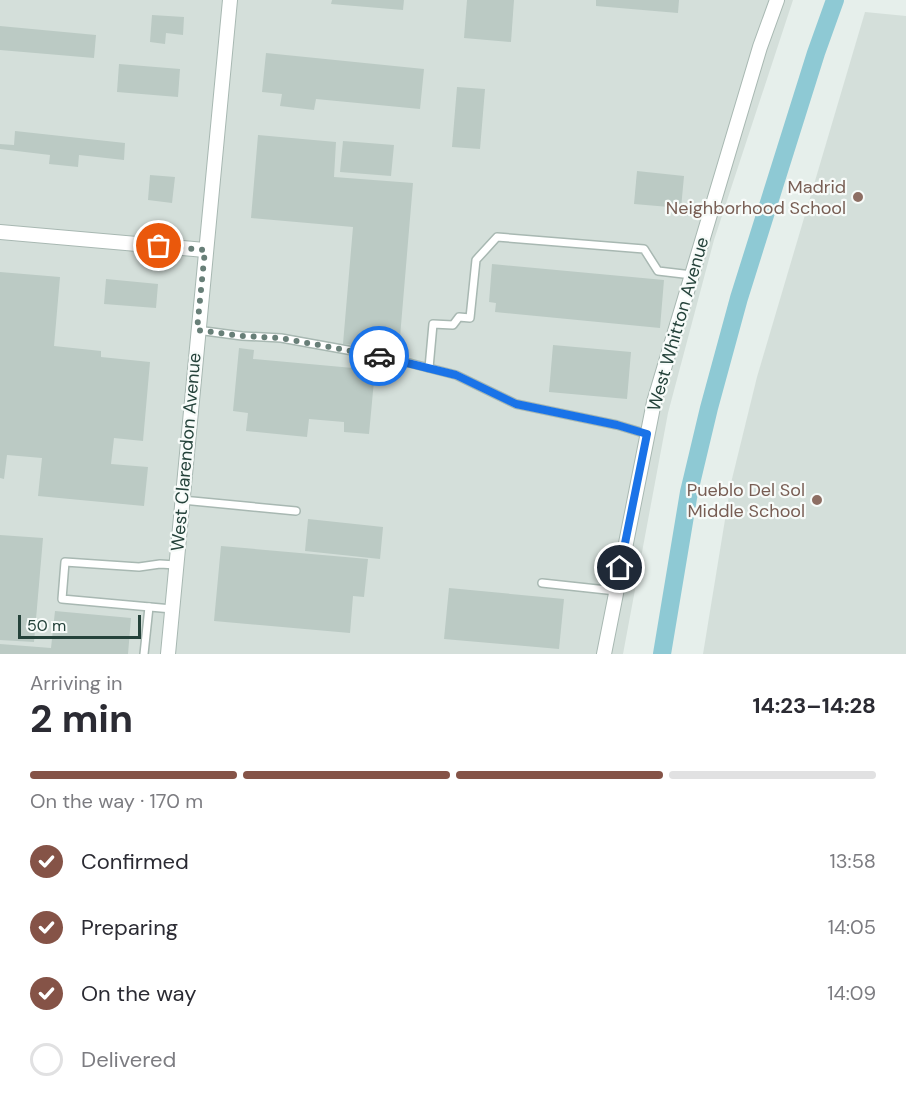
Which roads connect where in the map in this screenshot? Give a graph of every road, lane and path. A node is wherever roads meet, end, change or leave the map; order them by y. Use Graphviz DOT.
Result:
graph roads {
  1 [pos="230,0"];
  2 [pos="777,0"];
  3 [pos="0,232"];
  4 [pos="205,250"];
  5 [pos="692,275"];
  6 [pos="197,330"];
  7 [pos="429,368"];
  8 [pos="647,434"];
  9 [pos="182,500"];
  10 [pos="296,511"];
  11 [pos="176,565"];
  12 [pos="542,583"];
  13 [pos="616,591"];
  14 [pos="149,607"];
  15 [pos="172,609"];
  16 [pos="144,654"];
  17 [pos="168,654"];
  18 [pos="604,654"];
  1 -- 4 [label="street, West Clarendon Avenue"];
  2 -- 5 [label="street, West Whitton Avenue"];
  3 -- 4 [label="street"];
  4 -- 6 [label="street, West Clarendon Avenue"];
  5 -- 7 [label="lane"];
  5 -- 8 [label="street, West Whitton Avenue"];
  6 -- 7 [label="lane"];
  6 -- 9 [label="street, West Clarendon Avenue"];
  7 -- 8 [label="lane"];
  8 -- 13 [label="street, West Whitton Avenue"];
  9 -- 10 [label="lane"];
  9 -- 11 [label="street, West Clarendon Avenue"];
  11 -- 14 [label="lane"];
  11 -- 15 [label="street, West Clarendon Avenue"];
  12 -- 13 [label="lane"];
  13 -- 18 [label="street, West Whitton Avenue"];
  14 -- 15 [label="lane"];
  14 -- 16 [label="lane"];
  15 -- 17 [label="street, West Clarendon Avenue"];
}
